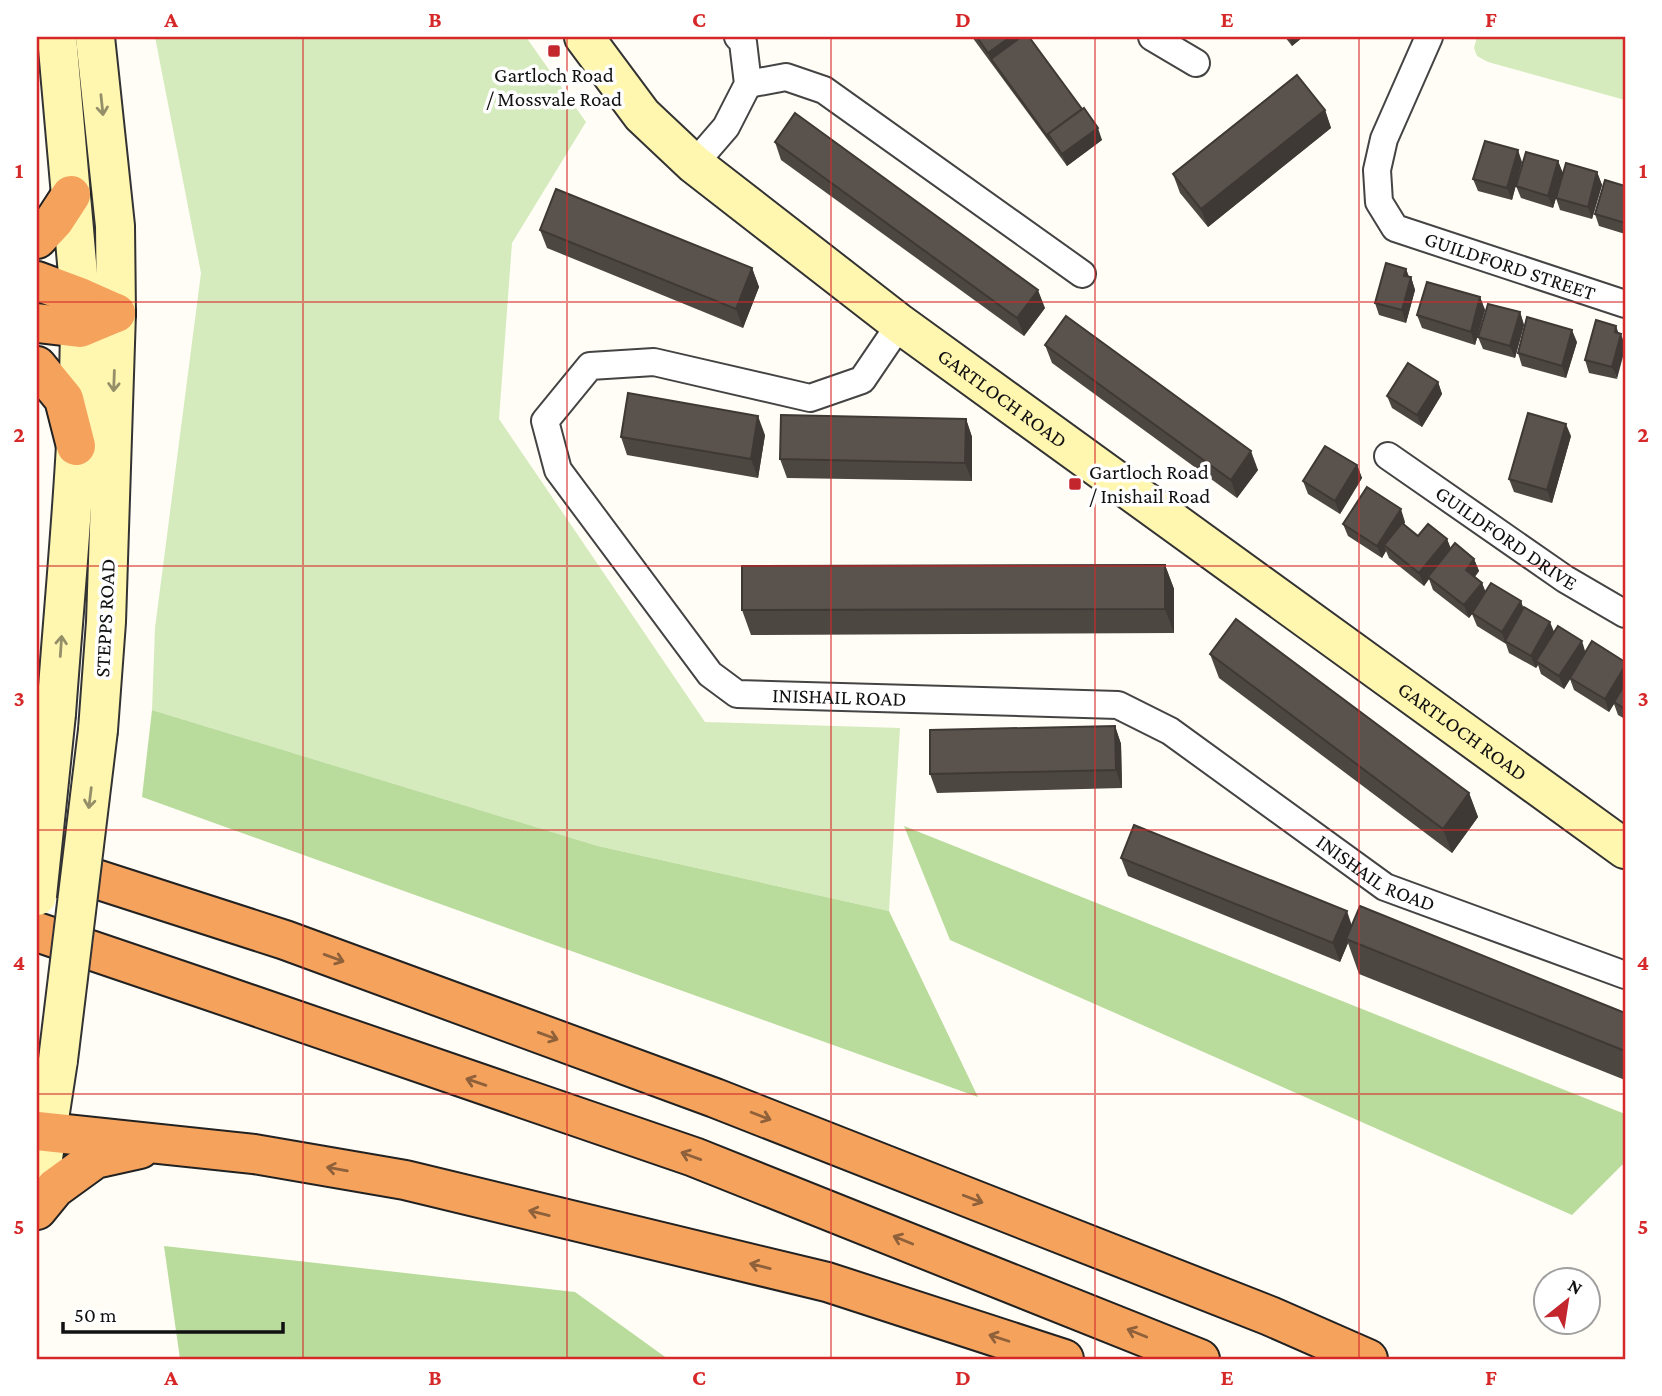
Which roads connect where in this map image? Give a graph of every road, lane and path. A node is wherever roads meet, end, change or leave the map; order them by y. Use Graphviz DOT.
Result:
graph roads {
  1 [pos="58,37"];
  2 [pos="95,37"];
  3 [pos="584,37"];
  4 [pos="738,37"];
  5 [pos="1152,37"];
  6 [pos="1429,37"];
  7 [pos="1196,63"];
  8 [pos="748,84"];
  9 [pos="694,164"];
  10 [pos="71,195"];
  11 [pos="37,239"];
  12 [pos="1082,274"];
  13 [pos="37,281"];
  14 [pos="1625,304"];
  15 [pos="80,312"];
  16 [pos="116,313"];
  17 [pos="37,323"];
  18 [pos="900,324"];
  19 [pos="37,366"];
  20 [pos="76,446"];
  21 [pos="1388,456"];
  22 [pos="1625,614"];
  23 [pos="37,826"];
  24 [pos="1625,849"];
  25 [pos="37,860"];
  26 [pos="37,896"];
  27 [pos="37,932"];
  28 [pos="285,940"];
  29 [pos="1625,975"];
  30 [pos="42,1131"];
  31 [pos="173,1146"];
  32 [pos="37,1197"];
  33 [pos="37,1210"];
  34 [pos="1064,1359"];
  35 [pos="1200,1359"];
  36 [pos="1368,1359"];
  1 -- 10 [label="main road, STEPPS ROAD"];
  2 -- 16 [label="main road, STEPPS ROAD, one-way"];
  3 -- 9 [label="main road, GARTLOCH ROAD"];
  4 -- 8 [label="street"];
  5 -- 7 [label="street"];
  6 -- 14 [label="street, GUILDFORD STREET"];
  8 -- 9 [label="street"];
  8 -- 12 [label="street"];
  9 -- 18 [label="main road, GARTLOCH ROAD"];
  10 -- 11 [label="highway"];
  10 -- 15 [label="main road, STEPPS ROAD"];
  13 -- 15 [label="highway"];
  15 -- 16 [label="highway"];
  15 -- 17 [label="highway"];
  15 -- 20 [label="main road, STEPPS ROAD"];
  16 -- 30 [label="main road, STEPPS ROAD, one-way, bridge"];
  18 -- 24 [label="main road, GARTLOCH ROAD"];
  18 -- 29 [label="street, INISHAIL ROAD"];
  19 -- 20 [label="highway"];
  26 -- 20 [label="main road, STEPPS ROAD, one-way, bridge"];
  21 -- 22 [label="street, GUILDFORD DRIVE"];
  23 -- 28 [label="highway"];
  25 -- 28 [label="highway"];
  35 -- 27 [label="highway, one-way"];
  28 -- 36 [label="highway, one-way"];
  30 -- 31 [label="highway"];
  30 -- 32 [label="main road, STEPPS ROAD"];
  31 -- 33 [label="highway"];
  34 -- 31 [label="highway, one-way"];
}
